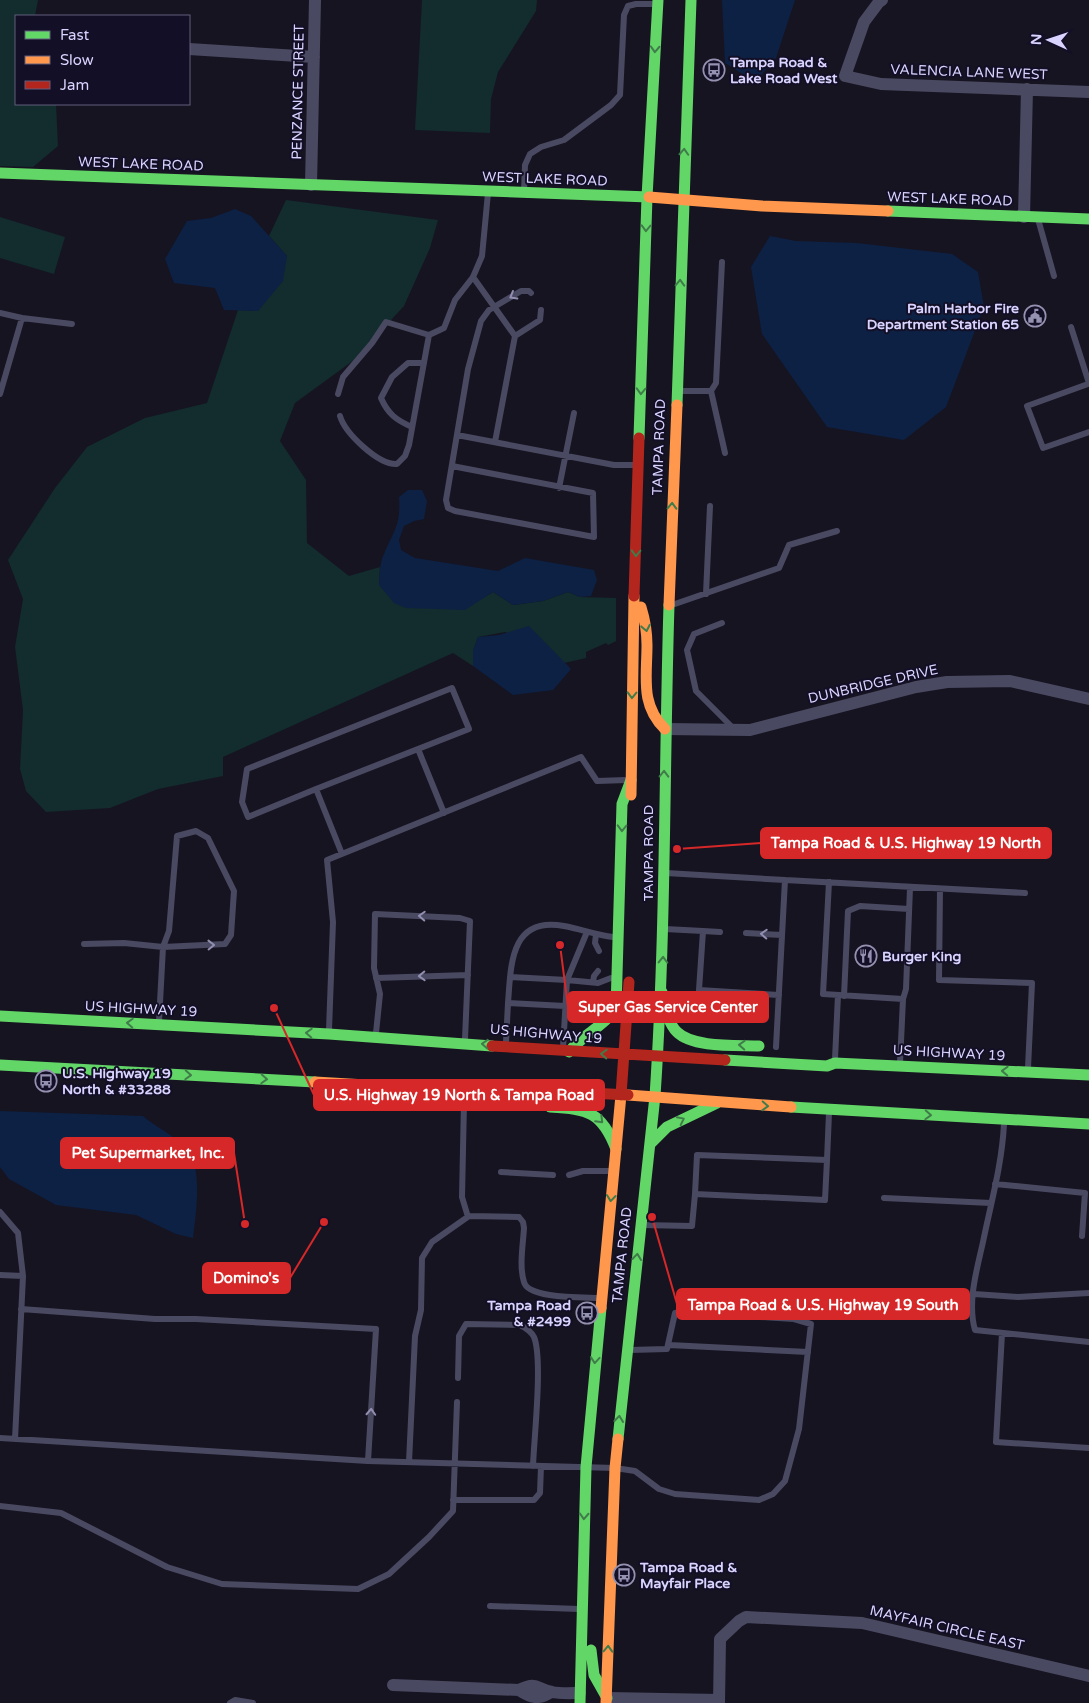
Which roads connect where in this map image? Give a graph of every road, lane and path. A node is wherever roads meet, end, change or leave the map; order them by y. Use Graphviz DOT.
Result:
graph roads {
  1 [pos="315,0"];
  2 [pos="691,0"];
  3 [pos="882,0"];
  4 [pos="658,2"];
  5 [pos="190,49"];
  6 [pos="314,57"];
  7 [pos="1027,89"];
  8 [pos="1089,92"];
  9 [pos="0,173"];
  10 [pos="311,185"];
  11 [pos="488,192"];
  12 [pos="524,193"];
  13 [pos="647,198"];
  14 [pos="682,200"];
  15 [pos="1024,217"];
  16 [pos="1038,218"];
  17 [pos="1089,219"];
  18 [pos="722,262"];
  19 [pos="1054,276"];
  20 [pos="473,277"];
  21 [pos="531,293"];
  22 [pos="495,306"];
  23 [pos="541,310"];
  24 [pos="0,312"];
  25 [pos="22,318"];
  26 [pos="72,324"];
  27 [pos="1071,327"];
  28 [pos="429,335"];
  29 [pos="515,336"];
  30 [pos="424,363"];
  31 [pos="1089,383"];
  32 [pos="676,391"];
  33 [pos="711,391"];
  34 [pos="0,394"];
  35 [pos="338,394"];
  36 [pos="574,413"];
  37 [pos="340,416"];
  38 [pos="412,427"];
  39 [pos="1089,432"];
  40 [pos="457,435"];
  41 [pos="495,442"];
  42 [pos="726,453"];
  43 [pos="565,456"];
  44 [pos="639,465"];
  45 [pos="452,466"];
  46 [pos="558,488"];
  47 [pos="710,506"];
  48 [pos="838,531"];
  49 [pos="635,580"];
  50 [pos="706,594"];
  51 [pos="669,606"];
  52 [pos="722,623"];
  53 [pos="1089,699"];
  54 [pos="664,729"];
  55 [pos="735,730"];
  56 [pos="418,749"];
  57 [pos="631,780"];
  58 [pos="316,789"];
  59 [pos="444,812"];
  60 [pos="342,854"];
  61 [pos="662,873"];
  62 [pos="785,880"];
  63 [pos="829,882"];
  64 [pos="910,888"];
  65 [pos="940,889"];
  66 [pos="1026,893"];
  67 [pos="909,909"];
  68 [pos="664,929"];
  69 [pos="702,931"];
  70 [pos="587,932"];
  71 [pos="720,932"];
  72 [pos="746,933"];
  73 [pos="596,934"];
  74 [pos="782,935"];
  75 [pos="619,937"];
  76 [pos="595,943"];
  77 [pos="84,944"];
  78 [pos="163,947"];
  79 [pos="590,950"];
  80 [pos="599,951"];
  81 [pos="468,975"];
  82 [pos="510,977"];
  83 [pos="376,978"];
  84 [pos="617,978"];
  85 [pos="567,980"];
  86 [pos="662,992"];
  87 [pos="779,995"];
  88 [pos="841,996"];
  89 [pos="903,999"];
  90 [pos="508,1003"];
  91 [pos="565,1006"];
  92 [pos="0,1016"];
  93 [pos="159,1025"];
  94 [pos="328,1034"];
  95 [pos="376,1037"];
  96 [pos="465,1043"];
  97 [pos="506,1046"];
  98 [pos="780,1047"];
  99 [pos="827,1050"];
  100 [pos="566,1052"];
  101 [pos="626,1055"];
  102 [pos="659,1056"];
  103 [pos="835,1063"];
  104 [pos="0,1065"];
  105 [pos="900,1066"];
  106 [pos="1028,1072"];
  107 [pos="1089,1075"];
  108 [pos="400,1087"];
  109 [pos="621,1094"];
  110 [pos="655,1096"];
  111 [pos="459,1102"];
  112 [pos="717,1103"];
  113 [pos="542,1107"];
  114 [pos="830,1109"];
  115 [pos="1005,1119"];
  116 [pos="1089,1124"];
  117 [pos="650,1144"];
  118 [pos="616,1149"];
  119 [pos="827,1160"];
  120 [pos="614,1171"];
  121 [pos="501,1172"];
  122 [pos="553,1175"];
  123 [pos="569,1175"];
  124 [pos="995,1184"];
  125 [pos="695,1194"];
  126 [pos="884,1198"];
  127 [pos="991,1203"];
  128 [pos="0,1212"];
  129 [pos="468,1217"];
  130 [pos="640,1225"];
  131 [pos="1082,1236"];
  132 [pos="0,1275"];
  133 [pos="23,1276"];
  134 [pos="1089,1293"];
  135 [pos="974,1294"];
  136 [pos="601,1298"];
  137 [pos="21,1309"];
  138 [pos="1002,1333"];
  139 [pos="1089,1342"];
  140 [pos="669,1345"];
  141 [pos="626,1350"];
  142 [pos="808,1352"];
  143 [pos="458,1378"];
  144 [pos="457,1402"];
  145 [pos="0,1438"];
  146 [pos="15,1439"];
  147 [pos="1089,1448"];
  148 [pos="368,1461"];
  149 [pos="409,1462"];
  150 [pos="454,1463"];
  151 [pos="533,1466"];
  152 [pos="541,1466"];
  153 [pos="586,1467"];
  154 [pos="615,1468"];
  155 [pos="453,1500"];
  156 [pos="0,1506"];
  157 [pos="490,1606"];
  158 [pos="580,1610"];
  159 [pos="1089,1676"];
  160 [pos="393,1685"];
  161 [pos="580,1698"];
  162 [pos="606,1700"];
  163 [pos="719,1702"];
  164 [pos="230,1703"];
  165 [pos="253,1703"];
  1 -- 6 [label="street, PENZANCE STREET"];
  14 -- 2 [label="main road, TAMPA ROAD, one-way"];
  3 -- 7 [label="street, VALENCIA LANE WEST"];
  4 -- 12 [label="lane"];
  4 -- 13 [label="main road, TAMPA ROAD, one-way"];
  5 -- 6 [label="street"];
  6 -- 10 [label="street, PENZANCE STREET"];
  7 -- 8 [label="street, VALENCIA LANE WEST"];
  7 -- 15 [label="street"];
  9 -- 10 [label="main road, WEST LAKE ROAD"];
  10 -- 11 [label="main road, WEST LAKE ROAD"];
  11 -- 12 [label="main road, WEST LAKE ROAD"];
  11 -- 20 [label="lane"];
  12 -- 13 [label="main road, WEST LAKE ROAD"];
  13 -- 14 [label="main road, WEST LAKE ROAD"];
  13 -- 44 [label="main road, TAMPA ROAD, one-way"];
  14 -- 15 [label="main road, WEST LAKE ROAD"];
  32 -- 14 [label="main road, TAMPA ROAD, one-way"];
  15 -- 16 [label="main road, WEST LAKE ROAD"];
  16 -- 17 [label="main road, WEST LAKE ROAD"];
  16 -- 19 [label="lane"];
  18 -- 33 [label="lane"];
  20 -- 22 [label="lane"];
  20 -- 28 [label="lane"];
  21 -- 22 [label="lane, one-way"];
  22 -- 29 [label="lane"];
  22 -- 40 [label="lane"];
  23 -- 29 [label="lane"];
  24 -- 25 [label="lane"];
  25 -- 26 [label="lane"];
  25 -- 34 [label="lane"];
  27 -- 31 [label="lane"];
  28 -- 30 [label="lane"];
  28 -- 35 [label="lane"];
  29 -- 41 [label="lane"];
  30 -- 38 [label="lane"];
  30 -- 38 [label="lane"];
  31 -- 39 [label="lane"];
  32 -- 33 [label="lane"];
  51 -- 32 [label="main road, TAMPA ROAD, one-way"];
  33 -- 42 [label="lane"];
  36 -- 43 [label="lane"];
  37 -- 38 [label="lane"];
  40 -- 41 [label="lane"];
  40 -- 45 [label="lane"];
  41 -- 43 [label="lane"];
  43 -- 44 [label="lane"];
  43 -- 46 [label="lane"];
  44 -- 49 [label="main road, TAMPA ROAD, one-way"];
  45 -- 46 [label="lane"];
  45 -- 46 [label="lane"];
  47 -- 50 [label="lane"];
  48 -- 50 [label="lane"];
  49 -- 54 [label="main road, one-way"];
  49 -- 57 [label="main road, TAMPA ROAD, one-way"];
  50 -- 51 [label="lane"];
  51 -- 54 [label="main road, TAMPA ROAD"];
  52 -- 55 [label="lane"];
  53 -- 55 [label="street, DUNBRIDGE DRIVE"];
  54 -- 55 [label="street, DUNBRIDGE DRIVE"];
  61 -- 54 [label="main road, TAMPA ROAD, one-way"];
  56 -- 58 [label="lane"];
  56 -- 58 [label="lane"];
  56 -- 59 [label="lane"];
  57 -- 59 [label="lane"];
  57 -- 75 [label="main road, one-way"];
  57 -- 101 [label="main road, TAMPA ROAD"];
  58 -- 60 [label="lane"];
  59 -- 60 [label="lane"];
  60 -- 94 [label="lane"];
  61 -- 62 [label="lane"];
  61 -- 68 [label="main road, TAMPA ROAD"];
  62 -- 63 [label="lane"];
  62 -- 74 [label="lane"];
  63 -- 64 [label="lane"];
  63 -- 88 [label="lane"];
  64 -- 65 [label="lane"];
  64 -- 67 [label="lane"];
  65 -- 66 [label="lane"];
  65 -- 106 [label="lane"];
  67 -- 88 [label="lane"];
  67 -- 89 [label="lane"];
  68 -- 69 [label="lane"];
  86 -- 68 [label="main road, TAMPA ROAD, one-way"];
  69 -- 71 [label="lane"];
  69 -- 87 [label="lane"];
  70 -- 73 [label="lane"];
  70 -- 82 [label="lane"];
  70 -- 85 [label="lane"];
  74 -- 72 [label="lane, one-way"];
  73 -- 75 [label="lane"];
  73 -- 76 [label="lane"];
  74 -- 87 [label="lane"];
  75 -- 84 [label="main road"];
  76 -- 79 [label="lane"];
  76 -- 80 [label="lane"];
  77 -- 78 [label="lane"];
  78 -- 78 [label="lane, one-way"];
  78 -- 93 [label="lane"];
  81 -- 83 [label="lane, one-way"];
  81 -- 83 [label="lane, one-way"];
  81 -- 96 [label="lane"];
  82 -- 85 [label="lane"];
  82 -- 90 [label="lane"];
  83 -- 95 [label="lane"];
  84 -- 85 [label="lane"];
  84 -- 100 [label="main road"];
  85 -- 91 [label="lane"];
  98 -- 86 [label="main road, one-way"];
  86 -- 102 [label="main road, TAMPA ROAD"];
  87 -- 98 [label="lane"];
  88 -- 89 [label="lane"];
  88 -- 103 [label="lane"];
  89 -- 105 [label="lane"];
  90 -- 91 [label="lane"];
  90 -- 97 [label="lane"];
  91 -- 100 [label="lane"];
  93 -- 92 [label="main road, US HIGHWAY 19, one-way"];
  94 -- 93 [label="main road, US HIGHWAY 19, one-way"];
  94 -- 95 [label="main road, US HIGHWAY 19"];
  95 -- 96 [label="main road, US HIGHWAY 19"];
  97 -- 96 [label="main road, US HIGHWAY 19, one-way"];
  97 -- 100 [label="main road, US HIGHWAY 19"];
  99 -- 103 [label="main road"];
  101 -- 100 [label="main road, US HIGHWAY 19, one-way"];
  101 -- 102 [label="main road, US HIGHWAY 19"];
  101 -- 109 [label="main road, TAMPA ROAD"];
  102 -- 103 [label="main road, US HIGHWAY 19"];
  102 -- 110 [label="main road, TAMPA ROAD"];
  103 -- 105 [label="main road, US HIGHWAY 19"];
  104 -- 108 [label="main road, one-way"];
  106 -- 105 [label="main road, US HIGHWAY 19, one-way"];
  106 -- 107 [label="main road, US HIGHWAY 19"];
  108 -- 109 [label="main road"];
  108 -- 111 [label="main road"];
  109 -- 110 [label="main road"];
  109 -- 118 [label="main road, TAMPA ROAD"];
  110 -- 112 [label="main road"];
  110 -- 117 [label="main road, TAMPA ROAD"];
  111 -- 129 [label="lane"];
  112 -- 114 [label="main road, one-way"];
  117 -- 112 [label="main road, one-way"];
  113 -- 118 [label="main road, one-way"];
  114 -- 115 [label="main road, one-way"];
  114 -- 119 [label="lane"];
  115 -- 116 [label="main road"];
  115 -- 124 [label="lane"];
  117 -- 130 [label="main road, TAMPA ROAD"];
  118 -- 120 [label="main road, TAMPA ROAD"];
  119 -- 125 [label="lane"];
  119 -- 125 [label="lane"];
  120 -- 123 [label="lane"];
  120 -- 136 [label="main road, TAMPA ROAD, one-way"];
  121 -- 122 [label="lane"];
  124 -- 127 [label="lane"];
  124 -- 131 [label="lane"];
  125 -- 130 [label="lane"];
  126 -- 127 [label="lane"];
  127 -- 135 [label="lane"];
  128 -- 133 [label="lane"];
  129 -- 136 [label="lane"];
  129 -- 149 [label="lane"];
  141 -- 130 [label="main road, TAMPA ROAD, one-way"];
  132 -- 133 [label="lane"];
  133 -- 137 [label="lane"];
  134 -- 135 [label="lane"];
  135 -- 138 [label="lane"];
  136 -- 153 [label="main road, TAMPA ROAD, one-way"];
  137 -- 146 [label="lane"];
  148 -- 137 [label="lane, one-way"];
  138 -- 139 [label="lane"];
  138 -- 147 [label="lane"];
  140 -- 141 [label="lane"];
  140 -- 142 [label="lane"];
  140 -- 142 [label="lane"];
  154 -- 141 [label="main road, TAMPA ROAD, one-way"];
  142 -- 154 [label="lane"];
  143 -- 151 [label="lane"];
  144 -- 150 [label="lane"];
  145 -- 146 [label="lane"];
  146 -- 148 [label="lane"];
  148 -- 149 [label="lane"];
  149 -- 150 [label="lane"];
  150 -- 151 [label="lane"];
  150 -- 155 [label="lane"];
  151 -- 152 [label="lane"];
  152 -- 153 [label="lane"];
  152 -- 155 [label="lane"];
  153 -- 154 [label="lane"];
  153 -- 158 [label="main road, TAMPA ROAD, one-way"];
  162 -- 154 [label="main road, TAMPA ROAD, one-way"];
  155 -- 156 [label="lane"];
  157 -- 158 [label="lane"];
  158 -- 161 [label="main road, TAMPA ROAD"];
  158 -- 162 [label="main road"];
  159 -- 163 [label="street, MAYFAIR CIRCLE EAST"];
  160 -- 161 [label="street"];
  162 -- 163 [label="street"];
  164 -- 165 [label="lane"];
}
